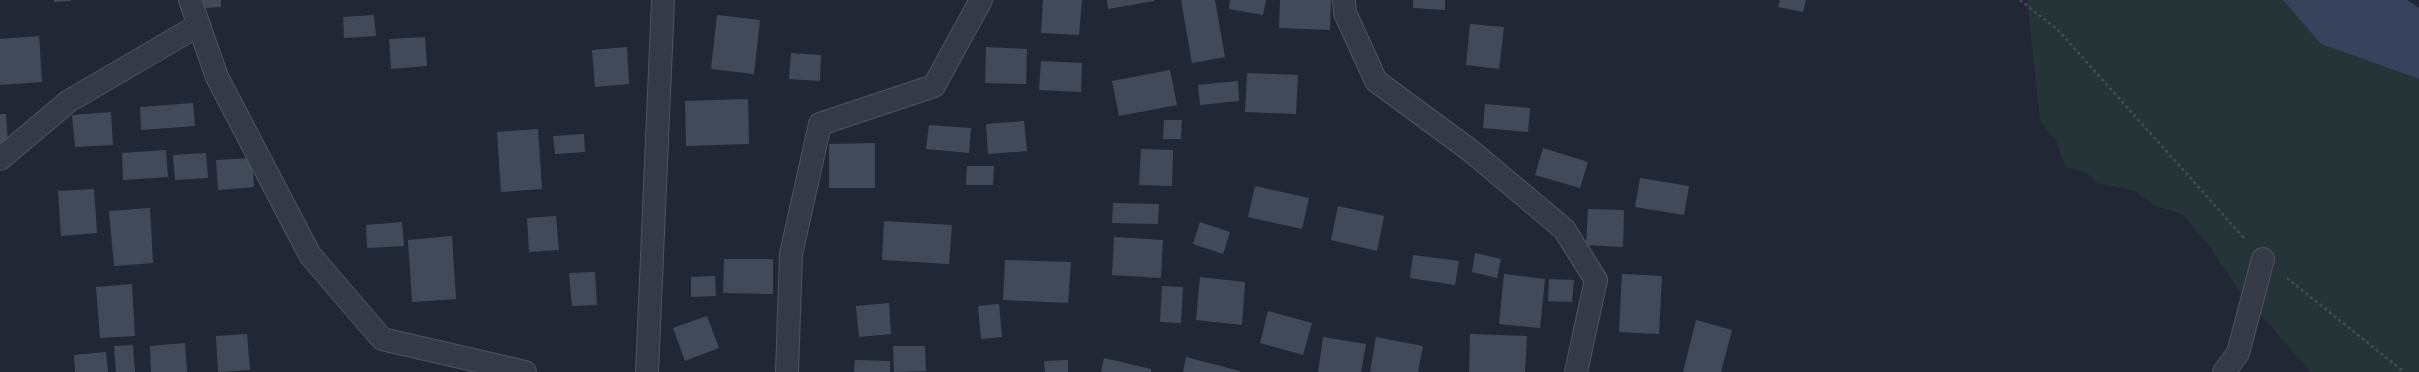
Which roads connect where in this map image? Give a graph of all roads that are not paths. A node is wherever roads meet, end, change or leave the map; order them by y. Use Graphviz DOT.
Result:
graph roads {
  1 [pos="190,0"];
  2 [pos="663,0"];
  3 [pos="981,0"];
  4 [pos="1344,0"];
  5 [pos="199,25"];
  6 [pos="0,159"];
  7 [pos="2263,259"];
  8 [pos="525,372"];
  9 [pos="647,372"];
  10 [pos="787,372"];
  11 [pos="1576,372"];
  12 [pos="2224,372"];
  1 -- 5 [label="street"];
  2 -- 9 [label="street"];
  3 -- 10 [label="street"];
  4 -- 11 [label="street"];
  5 -- 6 [label="street"];
  5 -- 8 [label="street"];
  7 -- 12 [label="street"];
}
